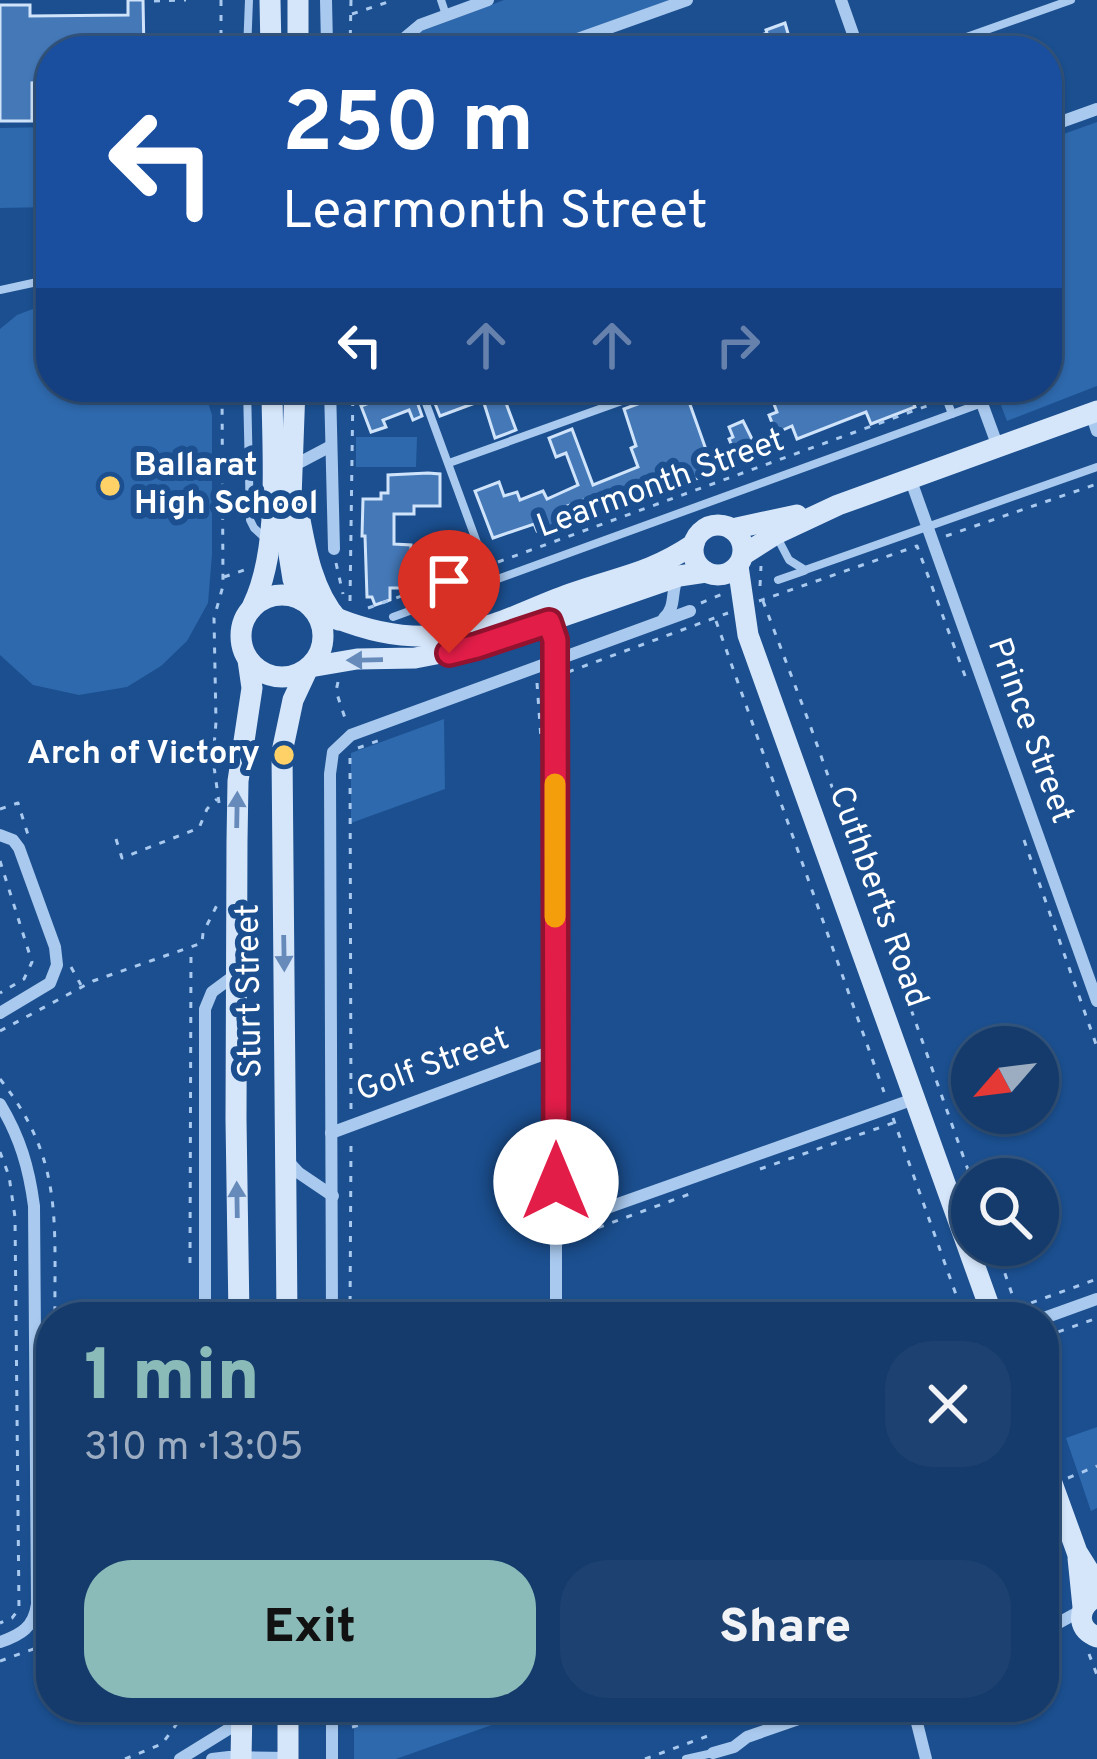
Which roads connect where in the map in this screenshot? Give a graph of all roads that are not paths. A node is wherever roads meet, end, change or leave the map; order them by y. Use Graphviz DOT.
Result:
graph roads {
  1 [pos="248,0"];
  2 [pos="270,0"];
  3 [pos="298,0"];
  4 [pos="441,0"];
  5 [pos="488,0"];
  6 [pos="687,0"];
  7 [pos="841,0"];
  8 [pos="1071,0"];
  9 [pos="326,4"];
  10 [pos="446,15"];
  11 [pos="298,26"];
  12 [pos="248,36"];
  13 [pos="271,36"];
  14 [pos="298,36"];
  15 [pos="327,36"];
  16 [pos="406,36"];
  17 [pos="586,36"];
  18 [pos="854,36"];
  19 [pos="969,36"];
  20 [pos="1097,109"];
  21 [pos="1062,122"];
  22 [pos="36,282"];
  23 [pos="0,290"];
  24 [pos="247,402"];
  25 [pos="272,402"];
  26 [pos="294,402"];
  27 [pos="330,402"];
  28 [pos="426,402"];
  29 [pos="620,402"];
  30 [pos="947,402"];
  31 [pos="982,403"];
  32 [pos="952,414"];
  33 [pos="1095,418"];
  34 [pos="331,446"];
  35 [pos="998,447"];
  36 [pos="449,464"];
  37 [pos="1097,467"];
  38 [pos="292,470"];
  39 [pos="910,478"];
  40 [pos="838,505"];
  41 [pos="927,527"];
  42 [pos="731,529"];
  43 [pos="776,534"];
  44 [pos="270,542"];
  45 [pos="694,544"];
  46 [pos="334,549"];
  47 [pos="747,558"];
  48 [pos="805,571"];
  49 [pos="710,574"];
  50 [pos="679,576"];
  51 [pos="778,580"];
  52 [pos="491,581"];
  53 [pos="307,604"];
  54 [pos="427,604"];
  55 [pos="253,605"];
  56 [pos="690,611"];
  57 [pos="344,614"];
  58 [pos="546,614"];
  59 [pos="393,617"];
  60 [pos="656,623"];
  61 [pos="748,635"];
  62 [pos="414,637"];
  63 [pos="556,659"];
  64 [pos="248,660"];
  65 [pos="309,667"];
  66 [pos="2,835"];
  67 [pos="235,975"];
  68 [pos="1097,1001"];
  69 [pos="0,1013"];
  70 [pos="555,1050"];
  71 [pos="914,1099"];
  72 [pos="0,1104"];
  73 [pos="331,1132"];
  74 [pos="286,1159"];
  75 [pos="333,1196"];
  76 [pos="556,1226"];
  77 [pos="1097,1299"];
  78 [pos="206,1302"];
  79 [pos="239,1302"];
  80 [pos="286,1302"];
  81 [pos="332,1302"];
  82 [pos="556,1302"];
  83 [pos="988,1302"];
  84 [pos="1059,1313"];
  85 [pos="36,1405"];
  86 [pos="1059,1502"];
  87 [pos="1077,1552"];
  88 [pos="1097,1584"];
  89 [pos="36,1610"];
  90 [pos="1090,1622"];
  91 [pos="1059,1630"];
  92 [pos="0,1642"];
  93 [pos="234,1722"];
  94 [pos="242,1722"];
  95 [pos="288,1722"];
  96 [pos="332,1722"];
  97 [pos="790,1722"];
  98 [pos="917,1722"];
  99 [pos="713,1753"];
  100 [pos="732,1753"];
  101 [pos="242,1758"];
  102 [pos="289,1758"];
  103 [pos="180,1759"];
  104 [pos="212,1759"];
  105 [pos="332,1759"];
  106 [pos="686,1759"];
  107 [pos="926,1759"];
  1 -- 12 [label="lane"];
  2 -- 13 [label="street"];
  3 -- 11 [label="street"];
  4 -- 10 [label="lane"];
  5 -- 10 [label="street"];
  6 -- 17 [label="street"];
  7 -- 18 [label="street"];
  8 -- 19 [label="lane"];
  9 -- 11 [label="street"];
  9 -- 15 [label="street"];
  10 -- 16 [label="street"];
  11 -- 14 [label="street"];
  20 -- 21 [label="street"];
  22 -- 23 [label="lane"];
  24 -- 44 [label="lane"];
  25 -- 44 [label="street"];
  26 -- 38 [label="street"];
  27 -- 34 [label="street"];
  28 -- 36 [label="lane"];
  29 -- 36 [label="lane"];
  30 -- 32 [label="lane"];
  31 -- 32 [label="lane, Learmonth Street"];
  31 -- 35 [label="street"];
  32 -- 52 [label="lane, Learmonth Street"];
  33 -- 35 [label="street, Learmonth Street"];
  34 -- 38 [label="street"];
  34 -- 46 [label="street"];
  35 -- 39 [label="street, Learmonth Street"];
  36 -- 52 [label="lane"];
  37 -- 41 [label="lane"];
  38 -- 53 [label="street"];
  38 -- 57 [label="street"];
  39 -- 40 [label="street, Learmonth Street"];
  39 -- 41 [label="street, Prince Street"];
  40 -- 42 [label="street, Learmonth Street"];
  40 -- 43 [label="street, Learmonth Street"];
  41 -- 48 [label="lane"];
  41 -- 68 [label="street, Prince Street"];
  42 -- 45 [label="street"];
  42 -- 47 [label="street"];
  43 -- 47 [label="street, Learmonth Street"];
  43 -- 48 [label="lane"];
  44 -- 55 [label="street"];
  45 -- 49 [label="street"];
  45 -- 58 [label="street, Learmonth Street"];
  47 -- 49 [label="street"];
  47 -- 61 [label="street, Cuthberts Road"];
  48 -- 51 [label="lane"];
  49 -- 50 [label="street, Learmonth Street"];
  49 -- 61 [label="street, Cuthberts Road"];
  50 -- 58 [label="street, Learmonth Street"];
  50 -- 60 [label="street"];
  52 -- 54 [label="lane, Learmonth Street"];
  53 -- 55 [label="street"];
  53 -- 57 [label="street, Learmonth Street"];
  53 -- 65 [label="street"];
  54 -- 59 [label="lane, Learmonth Street"];
  54 -- 62 [label="lane"];
  55 -- 64 [label="street"];
  56 -- 60 [label="street"];
  57 -- 62 [label="street, Learmonth Street"];
  58 -- 62 [label="street, Learmonth Street"];
  58 -- 63 [label="street"];
  58 -- 65 [label="street, Learmonth Street, one-way"];
  60 -- 63 [label="street"];
  61 -- 71 [label="street, Cuthberts Road"];
  63 -- 70 [label="street"];
  63 -- 73 [label="street"];
  64 -- 65 [label="street"];
  67 -- 64 [label="street, Sturt Street, one-way"];
  65 -- 74 [label="street, Sturt Street, one-way"];
  66 -- 69 [label="street"];
  67 -- 78 [label="street, Sturt Street"];
  79 -- 67 [label="street, Sturt Street, one-way"];
  70 -- 73 [label="street, Golf Street"];
  70 -- 76 [label="street"];
  71 -- 76 [label="street"];
  71 -- 83 [label="street, Cuthberts Road"];
  72 -- 85 [label="street"];
  73 -- 75 [label="street"];
  74 -- 75 [label="street"];
  74 -- 80 [label="street, Sturt Street"];
  75 -- 81 [label="street"];
  76 -- 82 [label="street"];
  77 -- 84 [label="street"];
  86 -- 87 [label="street"];
  87 -- 88 [label="street"];
  87 -- 90 [label="street"];
  89 -- 92 [label="street"];
  90 -- 91 [label="street"];
  93 -- 103 [label="street"];
  94 -- 101 [label="street"];
  95 -- 102 [label="street"];
  96 -- 105 [label="street"];
  97 -- 100 [label="street"];
  98 -- 107 [label="street"];
  99 -- 100 [label="street"];
  99 -- 106 [label="lane"];
  101 -- 102 [label="street"];
  101 -- 104 [label="street"];
}
